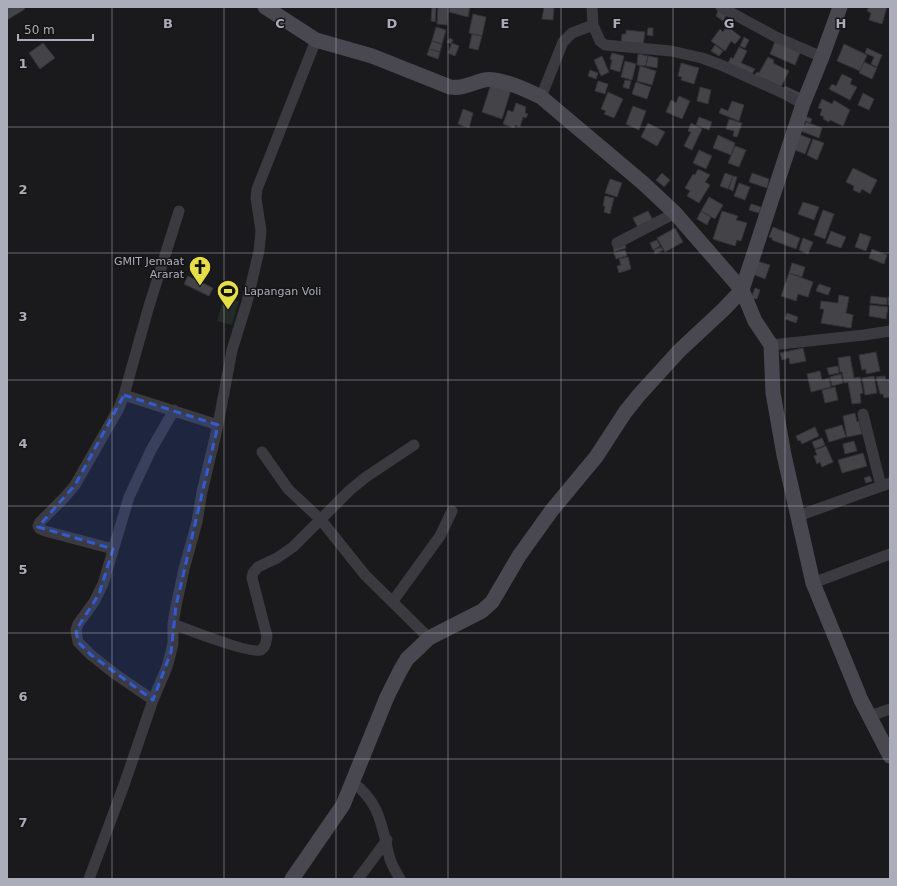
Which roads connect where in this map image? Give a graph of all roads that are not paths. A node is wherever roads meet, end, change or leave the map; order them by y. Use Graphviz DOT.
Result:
graph roads {
  1 [pos="265,7"];
  2 [pos="592,7"];
  3 [pos="721,7"];
  4 [pos="840,7"];
  5 [pos="593,25"];
  6 [pos="316,40"];
  7 [pos="822,57"];
  8 [pos="541,97"];
  9 [pos="803,104"];
  10 [pos="179,210"];
  11 [pos="674,213"];
  12 [pos="617,243"];
  13 [pos="742,290"];
  14 [pos="890,331"];
  15 [pos="771,345"];
  16 [pos="124,395"];
  17 [pos="174,410"];
  18 [pos="863,414"];
  19 [pos="218,424"];
  20 [pos="414,445"];
  21 [pos="262,452"];
  22 [pos="886,485"];
  23 [pos="452,511"];
  24 [pos="798,516"];
  25 [pos="321,520"];
  26 [pos="113,549"];
  27 [pos="890,554"];
  28 [pos="813,583"];
  29 [pos="392,601"];
  30 [pos="173,624"];
  31 [pos="429,638"];
  32 [pos="153,700"];
  33 [pos="890,709"];
  34 [pos="870,716"];
  35 [pos="890,756"];
  36 [pos="352,782"];
  37 [pos="387,840"];
  38 [pos="89,879"];
  39 [pos="292,879"];
  40 [pos="358,879"];
  41 [pos="400,879"];
  1 -- 6 [label="street"];
  2 -- 5 [label="street"];
  3 -- 7 [label="street"];
  4 -- 7 [label="street"];
  5 -- 8 [label="street"];
  5 -- 9 [label="street"];
  6 -- 8 [label="street"];
  6 -- 19 [label="street"];
  7 -- 9 [label="street"];
  8 -- 11 [label="street"];
  9 -- 13 [label="street"];
  10 -- 16 [label="street"];
  11 -- 12 [label="street"];
  11 -- 13 [label="street"];
  13 -- 15 [label="street"];
  13 -- 31 [label="street"];
  14 -- 15 [label="street"];
  15 -- 24 [label="street"];
  16 -- 17 [label="street"];
  16 -- 26 [label="street"];
  17 -- 19 [label="street"];
  17 -- 26 [label="street"];
  18 -- 22 [label="street"];
  19 -- 30 [label="street"];
  20 -- 25 [label="street"];
  21 -- 25 [label="street"];
  22 -- 24 [label="street"];
  23 -- 29 [label="street"];
  24 -- 28 [label="street"];
  25 -- 29 [label="street"];
  25 -- 30 [label="street"];
  26 -- 32 [label="street"];
  27 -- 28 [label="street"];
  28 -- 34 [label="street"];
  29 -- 31 [label="street"];
  30 -- 32 [label="street"];
  31 -- 36 [label="street"];
  32 -- 38 [label="street"];
  33 -- 34 [label="street"];
  34 -- 35 [label="street"];
  36 -- 37 [label="street"];
  36 -- 39 [label="street"];
  37 -- 40 [label="street"];
  37 -- 41 [label="street"];
}
